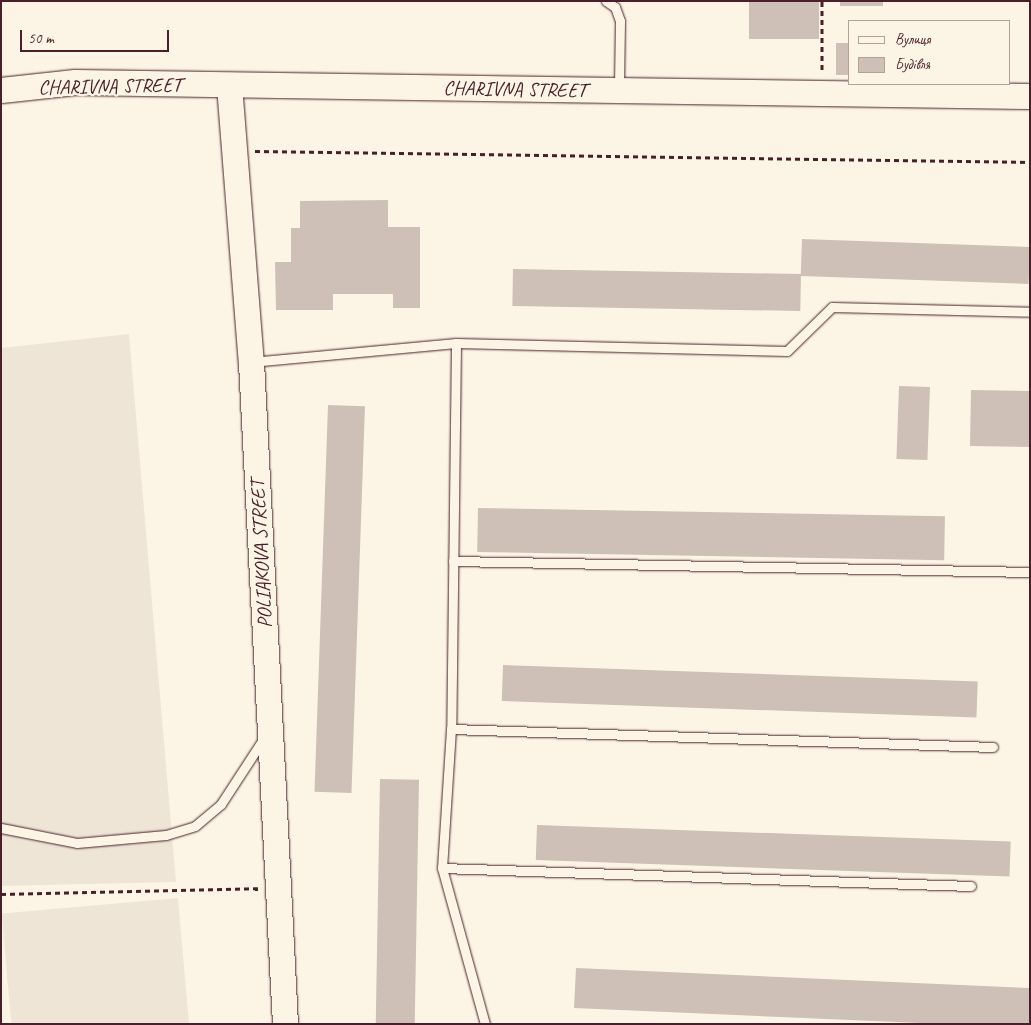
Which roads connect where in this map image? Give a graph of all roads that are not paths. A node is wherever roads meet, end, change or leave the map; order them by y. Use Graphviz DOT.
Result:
graph roads {
  1 [pos="606,1"];
  2 [pos="229,85"];
  3 [pos="1,90"];
  4 [pos="618,90"];
  5 [pos="1030,96"];
  6 [pos="1030,312"];
  7 [pos="456,344"];
  8 [pos="251,362"];
  9 [pos="453,560"];
  10 [pos="1030,572"];
  11 [pos="451,729"];
  12 [pos="270,730"];
  13 [pos="993,747"];
  14 [pos="1,828"];
  15 [pos="442,868"];
  16 [pos="971,886"];
  17 [pos="286,1024"];
  18 [pos="486,1024"];
  1 -- 4 [label="lane"];
  2 -- 3 [label="main road, CHARIVNA STREET"];
  2 -- 4 [label="main road, CHARIVNA STREET"];
  2 -- 8 [label="main road, POLIAKOVA STREET"];
  4 -- 5 [label="main road, CHARIVNA STREET"];
  6 -- 7 [label="lane"];
  7 -- 8 [label="lane"];
  7 -- 9 [label="lane"];
  8 -- 12 [label="main road, POLIAKOVA STREET"];
  9 -- 10 [label="lane"];
  9 -- 11 [label="lane"];
  11 -- 13 [label="lane"];
  11 -- 15 [label="lane"];
  12 -- 14 [label="lane"];
  12 -- 17 [label="main road, POLIAKOVA STREET"];
  15 -- 16 [label="lane"];
  15 -- 18 [label="lane"];
}
